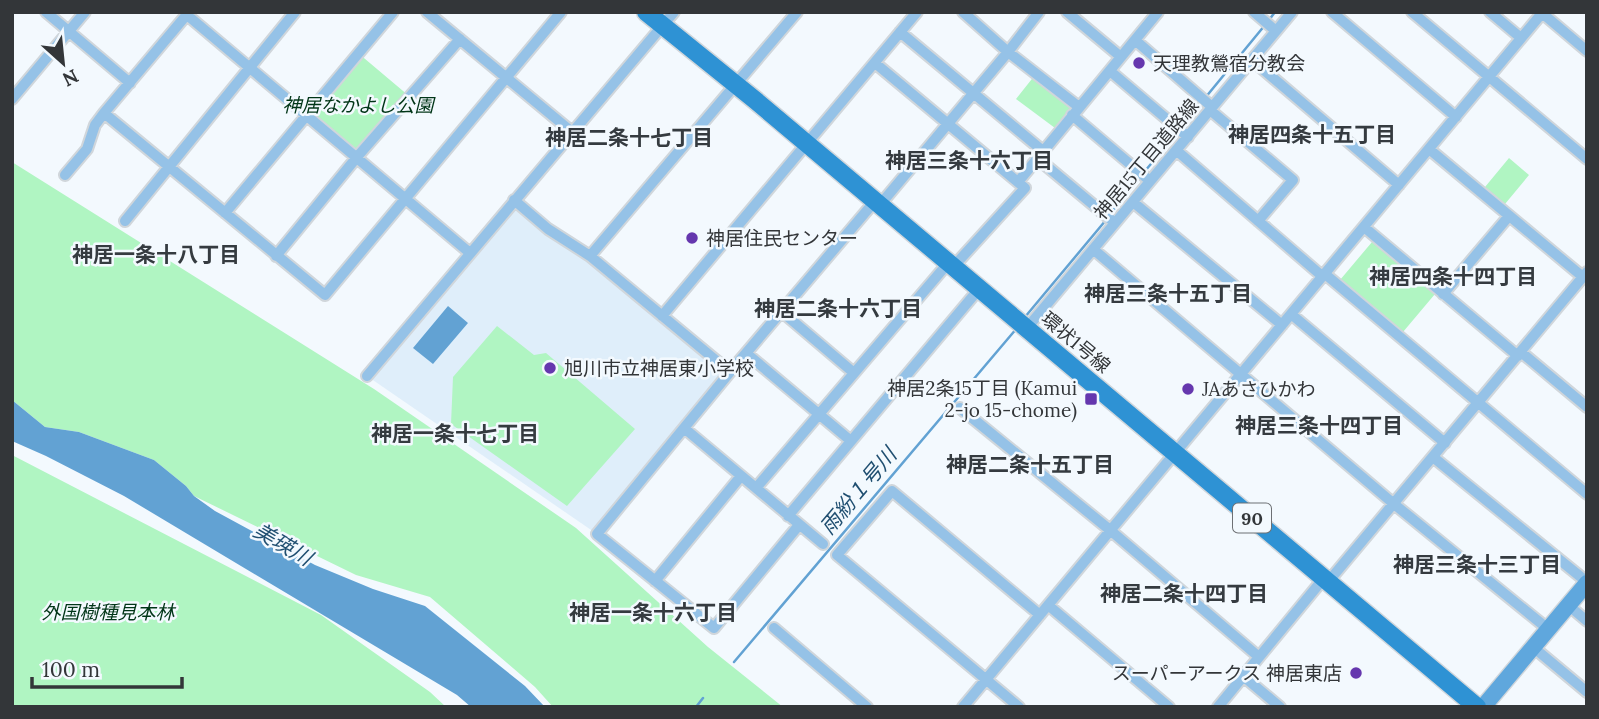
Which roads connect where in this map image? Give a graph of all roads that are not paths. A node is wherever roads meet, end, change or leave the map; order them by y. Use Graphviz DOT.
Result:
graph roads {
  1 [pos="46,12"];
  2 [pos="85,12"];
  3 [pos="295,12"];
  4 [pos="393,12"];
  5 [pos="428,12"];
  6 [pos="561,12"];
  7 [pos="646,12"];
  8 [pos="797,12"];
  9 [pos="916,12"];
  10 [pos="963,12"];
  11 [pos="1039,12"];
  12 [pos="1067,12"];
  13 [pos="1158,12"];
  14 [pos="1254,12"];
  15 [pos="1292,12"];
  16 [pos="1332,12"];
  17 [pos="1412,12"];
  18 [pos="1490,12"];
  19 [pos="1542,13"];
  20 [pos="188,14"];
  21 [pos="668,19"];
  22 [pos="1276,31"];
  23 [pos="69,32"];
  24 [pos="900,32"];
  25 [pos="1521,38"];
  26 [pos="460,39"];
  27 [pos="1135,40"];
  28 [pos="1587,51"];
  29 [pos="1009,52"];
  30 [pos="1121,57"];
  31 [pos="1252,60"];
  32 [pos="875,63"];
  33 [pos="249,68"];
  34 [pos="1110,71"];
  35 [pos="1489,77"];
  36 [pos="507,78"];
  37 [pos="130,83"];
  38 [pos="17,84"];
  39 [pos="736,84"];
  40 [pos="973,93"];
  41 [pos="12,99"];
  42 [pos="1211,109"];
  43 [pos="1076,111"];
  44 [pos="104,113"];
  45 [pos="306,115"];
  46 [pos="1456,117"];
  47 [pos="948,124"];
  48 [pos="572,132"];
  49 [pos="1188,137"];
  50 [pos="807,145"];
  51 [pos="1429,149"];
  52 [pos="1176,150"];
  53 [pos="1040,155"];
  54 [pos="357,157"];
  55 [pos="1587,159"];
  56 [pos="169,167"];
  57 [pos="65,175"];
  58 [pos="1150,181"];
  59 [pos="1018,182"];
  60 [pos="1399,185"];
  61 [pos="406,200"];
  62 [pos="514,200"];
  63 [pos="1133,202"];
  64 [pos="877,204"];
  65 [pos="225,213"];
  66 [pos="1509,216"];
  67 [pos="125,221"];
  68 [pos="1258,221"];
  69 [pos="1115,223"];
  70 [pos="1364,227"];
  71 [pos="1093,249"];
  72 [pos="470,253"];
  73 [pos="276,256"];
  74 [pos="590,256"];
  75 [pos="951,264"];
  76 [pos="1324,275"];
  77 [pos="1584,279"];
  78 [pos="979,289"];
  79 [pos="1443,294"];
  80 [pos="781,311"];
  81 [pos="1291,314"];
  82 [pos="662,316"];
  83 [pos="1282,325"];
  84 [pos="1027,328"];
  85 [pos="746,353"];
  86 [pos="1520,354"];
  87 [pos="730,372"];
  88 [pos="854,373"];
  89 [pos="1241,374"];
  90 [pos="367,376"];
  91 [pos="1478,404"];
  92 [pos="1587,407"];
  93 [pos="960,408"];
  94 [pos="819,413"];
  95 [pos="684,428"];
  96 [pos="850,441"];
  97 [pos="1445,443"];
  98 [pos="1175,453"];
  99 [pos="1433,457"];
  100 [pos="741,476"];
  101 [pos="756,488"];
  102 [pos="1587,494"];
  103 [pos="1394,504"];
  104 [pos="788,516"];
  105 [pos="799,525"];
  106 [pos="1110,530"];
  107 [pos="823,544"];
  108 [pos="1326,580"];
  109 [pos="654,582"];
  110 [pos="1587,582"];
  111 [pos="1048,605"];
  112 [pos="1568,605"];
  113 [pos="1040,615"];
  114 [pos="1587,621"];
  115 [pos="774,628"];
  116 [pos="1548,629"];
  117 [pos="1533,647"];
  118 [pos="1259,657"];
  119 [pos="1242,676"];
  120 [pos="986,680"];
  121 [pos="1587,692"];
  122 [pos="867,707"];
  123 [pos="963,707"];
  124 [pos="1018,707"];
  125 [pos="1170,707"];
  126 [pos="1218,707"];
  127 [pos="1280,707"];
  128 [pos="1477,707"];
  129 [pos="1483,707"];
  1 -- 23 [label="street"];
  2 -- 23 [label="street"];
  3 -- 33 [label="street"];
  4 -- 45 [label="street"];
  5 -- 26 [label="street"];
  6 -- 36 [label="street"];
  7 -- 21 [label="main road, 環状1号線 / 90"];
  8 -- 39 [label="street"];
  9 -- 24 [label="street"];
  10 -- 29 [label="street"];
  11 -- 29 [label="street"];
  12 -- 30 [label="street"];
  13 -- 27 [label="street"];
  14 -- 22 [label="street"];
  15 -- 22 [label="street, 神居15丁目道路線"];
  16 -- 46 [label="street"];
  17 -- 35 [label="street"];
  18 -- 25 [label="street"];
  19 -- 25 [label="street"];
  19 -- 28 [label="street"];
  20 -- 33 [label="street"];
  20 -- 37 [label="street"];
  21 -- 39 [label="main road, 環状1号線 / 90"];
  21 -- 48 [label="street"];
  22 -- 31 [label="street, 神居15丁目道路線"];
  23 -- 37 [label="street"];
  23 -- 38 [label="street"];
  24 -- 32 [label="street"];
  24 -- 40 [label="street"];
  25 -- 35 [label="street"];
  26 -- 36 [label="street"];
  26 -- 54 [label="street"];
  27 -- 30 [label="street"];
  27 -- 42 [label="street"];
  29 -- 40 [label="street"];
  29 -- 43 [label="street"];
  30 -- 34 [label="street"];
  31 -- 42 [label="street, 神居15丁目道路線"];
  31 -- 60 [label="street"];
  32 -- 47 [label="street"];
  32 -- 50 [label="street"];
  33 -- 45 [label="street"];
  33 -- 56 [label="street"];
  34 -- 43 [label="street"];
  34 -- 49 [label="street"];
  35 -- 46 [label="street"];
  35 -- 55 [label="street"];
  36 -- 48 [label="street"];
  36 -- 61 [label="street"];
  37 -- 44 [label="street"];
  38 -- 41 [label="street"];
  39 -- 50 [label="main road, 環状1号線 / 90"];
  39 -- 74 [label="street"];
  40 -- 47 [label="street"];
  40 -- 53 [label="street"];
  42 -- 49 [label="street, 神居15丁目道路線"];
  42 -- 68 [label="street"];
  43 -- 53 [label="street"];
  43 -- 58 [label="street"];
  44 -- 56 [label="street"];
  44 -- 57 [label="street"];
  45 -- 54 [label="street"];
  45 -- 65 [label="street"];
  46 -- 51 [label="street"];
  47 -- 59 [label="street"];
  47 -- 64 [label="street"];
  48 -- 62 [label="street"];
  49 -- 52 [label="street, 神居15丁目道路線"];
  50 -- 64 [label="main road, 環状1号線 / 90"];
  50 -- 82 [label="street"];
  51 -- 60 [label="street"];
  51 -- 66 [label="street"];
  52 -- 58 [label="street, 神居15丁目道路線"];
  52 -- 68 [label="street"];
  53 -- 59 [label="street"];
  53 -- 69 [label="street"];
  54 -- 61 [label="street"];
  54 -- 73 [label="street"];
  56 -- 65 [label="street"];
  56 -- 67 [label="street"];
  58 -- 63 [label="street, 神居15丁目道路線"];
  59 -- 75 [label="street"];
  60 -- 70 [label="street"];
  61 -- 72 [label="street"];
  61 -- 73 [label="street"];
  62 -- 72 [label="street"];
  62 -- 74 [label="street"];
  63 -- 69 [label="street, 神居15丁目道路線"];
  63 -- 83 [label="street"];
  64 -- 75 [label="main road, 環状1号線 / 90"];
  64 -- 80 [label="street"];
  65 -- 73 [label="street"];
  66 -- 77 [label="street"];
  66 -- 79 [label="street"];
  68 -- 76 [label="street"];
  69 -- 71 [label="street, 神居15丁目道路線"];
  70 -- 76 [label="street"];
  70 -- 79 [label="street"];
  71 -- 84 [label="street, 神居15丁目道路線"];
  71 -- 89 [label="street"];
  72 -- 90 [label="street"];
  74 -- 82 [label="street"];
  75 -- 78 [label="main road, 環状1号線 / 90"];
  75 -- 88 [label="street"];
  76 -- 81 [label="street"];
  76 -- 91 [label="street"];
  77 -- 86 [label="street"];
  78 -- 84 [label="main road, 環状1号線 / 90"];
  78 -- 96 [label="street"];
  79 -- 86 [label="street"];
  80 -- 85 [label="street"];
  80 -- 88 [label="street"];
  81 -- 83 [label="street"];
  81 -- 97 [label="street"];
  82 -- 87 [label="street"];
  83 -- 89 [label="street"];
  84 -- 98 [label="main road, 環状1号線 / 90"];
  85 -- 87 [label="street"];
  85 -- 94 [label="street"];
  86 -- 91 [label="street"];
  86 -- 92 [label="street"];
  87 -- 95 [label="street"];
  88 -- 94 [label="street"];
  89 -- 98 [label="street"];
  89 -- 103 [label="street"];
  91 -- 97 [label="street"];
  91 -- 102 [label="street"];
  93 -- 106 [label="street"];
  94 -- 96 [label="street"];
  94 -- 101 [label="street"];
  95 -- 100 [label="street"];
  95 -- 109 [label="street"];
  96 -- 104 [label="street"];
  97 -- 99 [label="street"];
  98 -- 106 [label="street"];
  98 -- 108 [label="main road, 環状1号線 / 90"];
  99 -- 103 [label="street"];
  99 -- 110 [label="street"];
  100 -- 101 [label="street"];
  100 -- 109 [label="street"];
  101 -- 104 [label="street"];
  103 -- 108 [label="street"];
  103 -- 116 [label="street"];
  104 -- 105 [label="street"];
  105 -- 107 [label="street"];
  105 -- 109 [label="street"];
  106 -- 111 [label="street"];
  106 -- 118 [label="street"];
  108 -- 118 [label="street"];
  108 -- 128 [label="main road, 環状1号線 / 90"];
  110 -- 112 [label="street"];
  111 -- 113 [label="street"];
  111 -- 125 [label="street"];
  112 -- 114 [label="street"];
  112 -- 116 [label="street"];
  113 -- 120 [label="street"];
  113 -- 120 [label="street"];
  115 -- 122 [label="street"];
  116 -- 117 [label="street"];
  117 -- 121 [label="street"];
  117 -- 129 [label="street"];
  118 -- 119 [label="street"];
  119 -- 126 [label="street"];
  119 -- 127 [label="street"];
  120 -- 123 [label="street"];
  120 -- 124 [label="street"];
}
